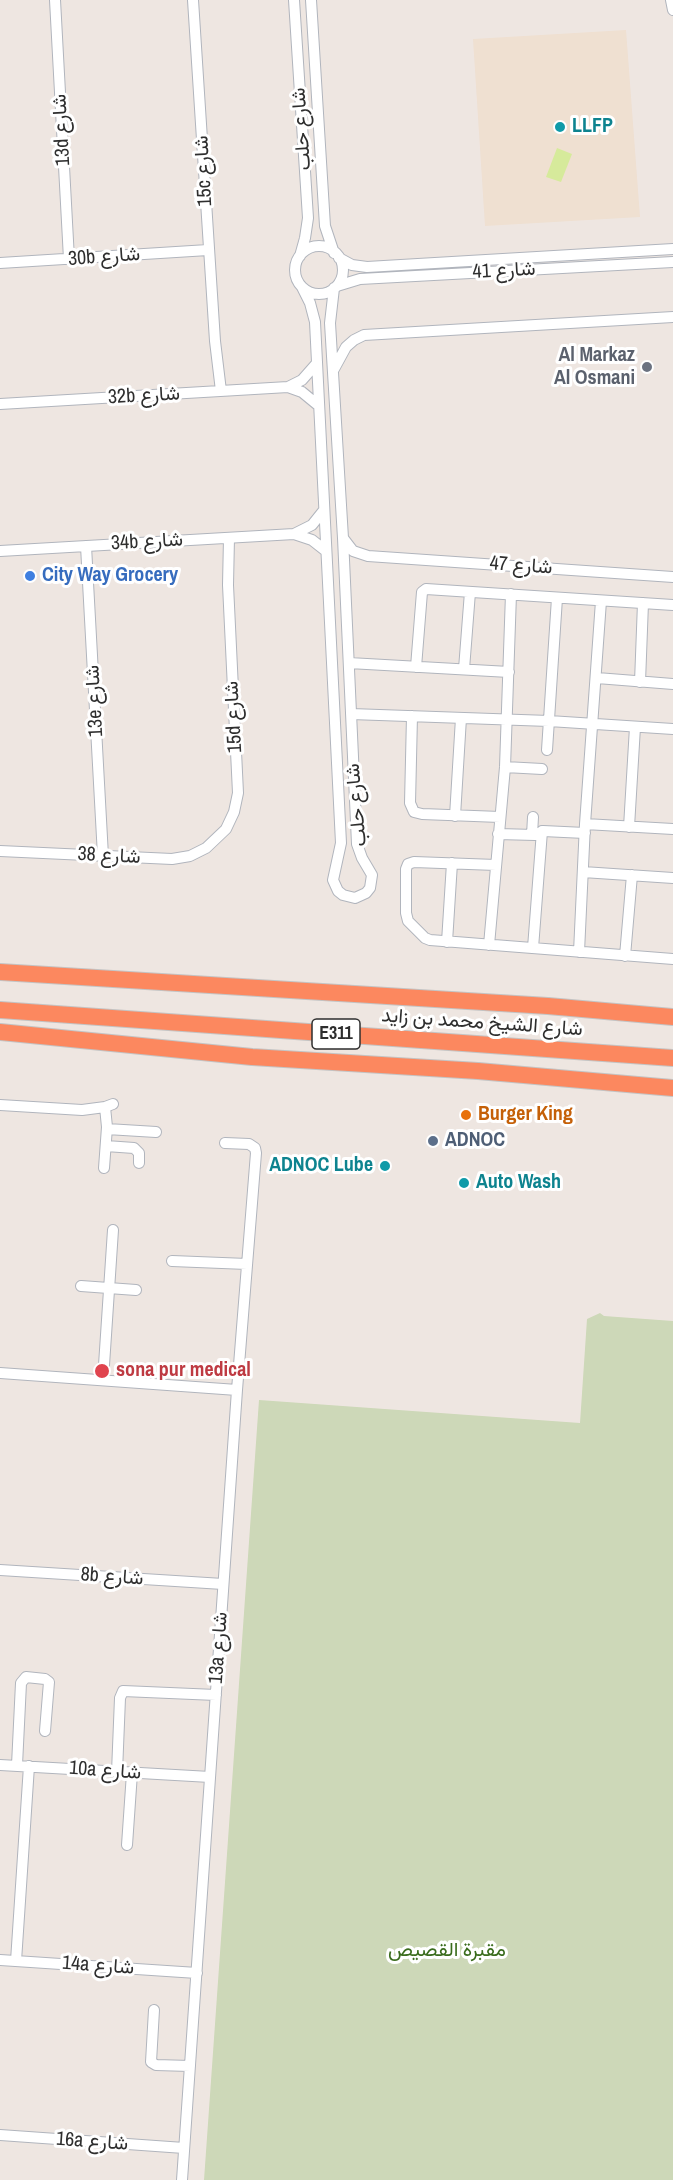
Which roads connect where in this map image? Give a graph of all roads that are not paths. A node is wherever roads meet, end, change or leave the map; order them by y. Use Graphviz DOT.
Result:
graph roads {
  1 [pos="54,0"];
  2 [pos="193,0"];
  3 [pos="294,0"];
  4 [pos="311,0"];
  5 [pos="671,0"];
  6 [pos="673,10"];
  7 [pos="672,248"];
  8 [pos="208,250"];
  9 [pos="337,255"];
  10 [pos="300,256"];
  11 [pos="69,259"];
  12 [pos="673,262"];
  13 [pos="0,263"];
  14 [pos="302,287"];
  15 [pos="336,287"];
  16 [pos="673,317"];
  17 [pos="317,363"];
  18 [pos="333,372"];
  19 [pos="288,387"];
  20 [pos="217,392"];
  21 [pos="0,404"];
  22 [pos="319,406"];
  23 [pos="324,510"];
  24 [pos="294,534"];
  25 [pos="226,538"];
  26 [pos="343,538"];
  27 [pos="86,546"];
  28 [pos="0,551"];
  29 [pos="327,551"];
  30 [pos="368,556"];
  31 [pos="344,573"];
  32 [pos="673,577"];
  33 [pos="470,592"];
  34 [pos="511,594"];
  35 [pos="557,598"];
  36 [pos="601,601"];
  37 [pos="643,603"];
  38 [pos="673,605"];
  39 [pos="349,663"];
  40 [pos="416,667"];
  41 [pos="464,669"];
  42 [pos="509,672"];
  43 [pos="597,678"];
  44 [pos="640,682"];
  45 [pos="673,684"];
  46 [pos="351,714"];
  47 [pos="412,716"];
  48 [pos="461,717"];
  49 [pos="507,719"];
  50 [pos="549,721"];
  51 [pos="593,724"];
  52 [pos="635,727"];
  53 [pos="673,729"];
  54 [pos="547,750"];
  55 [pos="505,766"];
  56 [pos="543,769"];
  57 [pos="455,816"];
  58 [pos="500,817"];
  59 [pos="533,817"];
  60 [pos="673,826"];
  61 [pos="629,827"];
  62 [pos="585,829"];
  63 [pos="537,833"];
  64 [pos="498,834"];
  65 [pos="213,843"];
  66 [pos="0,851"];
  67 [pos="103,856"];
  68 [pos="452,864"];
  69 [pos="496,865"];
  70 [pos="583,872"];
  71 [pos="632,875"];
  72 [pos="673,878"];
  73 [pos="447,942"];
  74 [pos="489,945"];
  75 [pos="533,948"];
  76 [pos="579,952"];
  77 [pos="625,956"];
  78 [pos="673,959"];
  79 [pos="0,972"];
  80 [pos="0,1010"];
  81 [pos="673,1017"];
  82 [pos="0,1032"];
  83 [pos="673,1058"];
  84 [pos="673,1088"];
  85 [pos="0,1105"];
  86 [pos="107,1129"];
  87 [pos="132,1130"];
  88 [pos="156,1132"];
  89 [pos="225,1143"];
  90 [pos="106,1146"];
  91 [pos="131,1148"];
  92 [pos="139,1163"];
  93 [pos="104,1168"];
  94 [pos="113,1230"];
  95 [pos="172,1261"];
  96 [pos="247,1264"];
  97 [pos="81,1286"];
  98 [pos="109,1288"];
  99 [pos="136,1290"];
  100 [pos="0,1373"];
  101 [pos="103,1380"];
  102 [pos="237,1390"];
  103 [pos="0,1570"];
  104 [pos="223,1584"];
  105 [pos="216,1695"];
  106 [pos="45,1731"];
  107 [pos="0,1765"];
  108 [pos="17,1765"];
  109 [pos="29,1766"];
  110 [pos="117,1772"];
  111 [pos="132,1773"];
  112 [pos="210,1777"];
  113 [pos="127,1845"];
  114 [pos="0,1960"];
  115 [pos="16,1961"];
  116 [pos="196,1973"];
  117 [pos="154,2010"];
  118 [pos="190,2066"];
  119 [pos="0,2135"];
  120 [pos="184,2148"];
  121 [pos="182,2180"];
  1 -- 11 [label="street, 13d شارع"];
  2 -- 8 [label="street, 15c شارع"];
  3 -- 10 [label="street, شارع حلب"];
  4 -- 9 [label="street, شارع حلب"];
  5 -- 6 [label="street"];
  7 -- 9 [label="street, شارع 41"];
  8 -- 11 [label="street, 30b شارع"];
  8 -- 20 [label="street, 15c شارع"];
  9 -- 10 [label="street"];
  9 -- 15 [label="street"];
  10 -- 14 [label="street"];
  11 -- 13 [label="street, 30b شارع"];
  12 -- 15 [label="street, شارع 41"];
  14 -- 15 [label="street"];
  14 -- 17 [label="street, شارع حلب"];
  15 -- 18 [label="street, شارع حلب"];
  16 -- 18 [label="street"];
  17 -- 19 [label="street"];
  17 -- 22 [label="street, شارع حلب"];
  18 -- 26 [label="street, شارع حلب"];
  19 -- 20 [label="street, 32b شارع"];
  19 -- 22 [label="street"];
  20 -- 21 [label="street, 32b شارع"];
  22 -- 23 [label="street, شارع حلب"];
  23 -- 24 [label="street"];
  23 -- 29 [label="street, شارع حلب"];
  24 -- 25 [label="street, 34b شارع"];
  24 -- 29 [label="street, 34b شارع"];
  25 -- 27 [label="street, 34b شارع"];
  25 -- 65 [label="street, 15d شارع"];
  26 -- 30 [label="street"];
  26 -- 31 [label="street, شارع حلب"];
  27 -- 28 [label="street, 34b شارع"];
  27 -- 67 [label="street, 13e شارع"];
  29 -- 46 [label="street, شارع حلب"];
  30 -- 31 [label="street"];
  30 -- 32 [label="street, شارع 47"];
  31 -- 39 [label="street, شارع حلب"];
  33 -- 34 [label="street"];
  33 -- 40 [label="street"];
  33 -- 41 [label="street"];
  34 -- 35 [label="street"];
  34 -- 42 [label="street"];
  35 -- 36 [label="street"];
  35 -- 50 [label="street"];
  36 -- 37 [label="street"];
  36 -- 43 [label="street"];
  37 -- 38 [label="street"];
  37 -- 44 [label="street"];
  39 -- 40 [label="street"];
  39 -- 46 [label="street, شارع حلب"];
  40 -- 41 [label="street"];
  41 -- 42 [label="street"];
  42 -- 49 [label="street"];
  43 -- 44 [label="street"];
  43 -- 51 [label="street"];
  44 -- 45 [label="street"];
  46 -- 47 [label="street"];
  47 -- 48 [label="street"];
  47 -- 57 [label="street"];
  48 -- 49 [label="street"];
  48 -- 57 [label="street"];
  49 -- 50 [label="street"];
  49 -- 55 [label="street"];
  50 -- 51 [label="street"];
  50 -- 54 [label="street"];
  51 -- 52 [label="street"];
  51 -- 62 [label="street"];
  52 -- 53 [label="street"];
  52 -- 61 [label="street"];
  55 -- 56 [label="street"];
  55 -- 58 [label="street"];
  57 -- 58 [label="street"];
  58 -- 64 [label="street"];
  59 -- 63 [label="street"];
  60 -- 61 [label="street"];
  61 -- 62 [label="street"];
  62 -- 63 [label="street"];
  62 -- 70 [label="street"];
  63 -- 64 [label="street"];
  63 -- 75 [label="street"];
  64 -- 69 [label="street"];
  65 -- 67 [label="street, شارع 38"];
  66 -- 67 [label="street, شارع 38"];
  68 -- 69 [label="street"];
  68 -- 73 [label="street"];
  68 -- 73 [label="street"];
  69 -- 74 [label="street"];
  70 -- 71 [label="street"];
  70 -- 76 [label="street"];
  71 -- 72 [label="street"];
  71 -- 77 [label="street"];
  73 -- 74 [label="street"];
  74 -- 75 [label="street"];
  75 -- 76 [label="street"];
  76 -- 77 [label="street"];
  77 -- 78 [label="street"];
  79 -- 81 [label="highway, شارع الشيخ محمد بن زايد / E311"];
  80 -- 83 [label="highway, شارع الشيخ محمد بن زايد / E311"];
  82 -- 84 [label="highway"];
  85 -- 86 [label="street"];
  86 -- 87 [label="street"];
  86 -- 90 [label="street"];
  87 -- 88 [label="street"];
  87 -- 91 [label="street"];
  89 -- 96 [label="street, 13a شارع"];
  90 -- 91 [label="street"];
  90 -- 93 [label="street"];
  91 -- 92 [label="street"];
  94 -- 98 [label="street"];
  95 -- 96 [label="street"];
  96 -- 102 [label="street, 13a شارع"];
  97 -- 98 [label="street"];
  98 -- 99 [label="street"];
  98 -- 101 [label="street"];
  100 -- 101 [label="street"];
  101 -- 102 [label="street"];
  102 -- 104 [label="street, 13a شارع"];
  103 -- 104 [label="street, 8b شارع"];
  104 -- 105 [label="street, 13a شارع"];
  105 -- 110 [label="street"];
  105 -- 112 [label="street, 13a شارع"];
  106 -- 108 [label="street"];
  107 -- 108 [label="street, 10a شارع"];
  108 -- 109 [label="street, 10a شارع"];
  109 -- 110 [label="street, 10a شارع"];
  109 -- 115 [label="street"];
  110 -- 111 [label="street, 10a شارع"];
  111 -- 112 [label="street, 10a شارع"];
  111 -- 113 [label="street"];
  112 -- 116 [label="street, 13a شارع"];
  114 -- 115 [label="street, 14a شارع"];
  115 -- 116 [label="street, 14a شارع"];
  116 -- 118 [label="street, 13a شارع"];
  117 -- 118 [label="street"];
  118 -- 120 [label="street, 13a شارع"];
  119 -- 120 [label="street, 16a شارع"];
  120 -- 121 [label="street, 13a شارع"];
}
